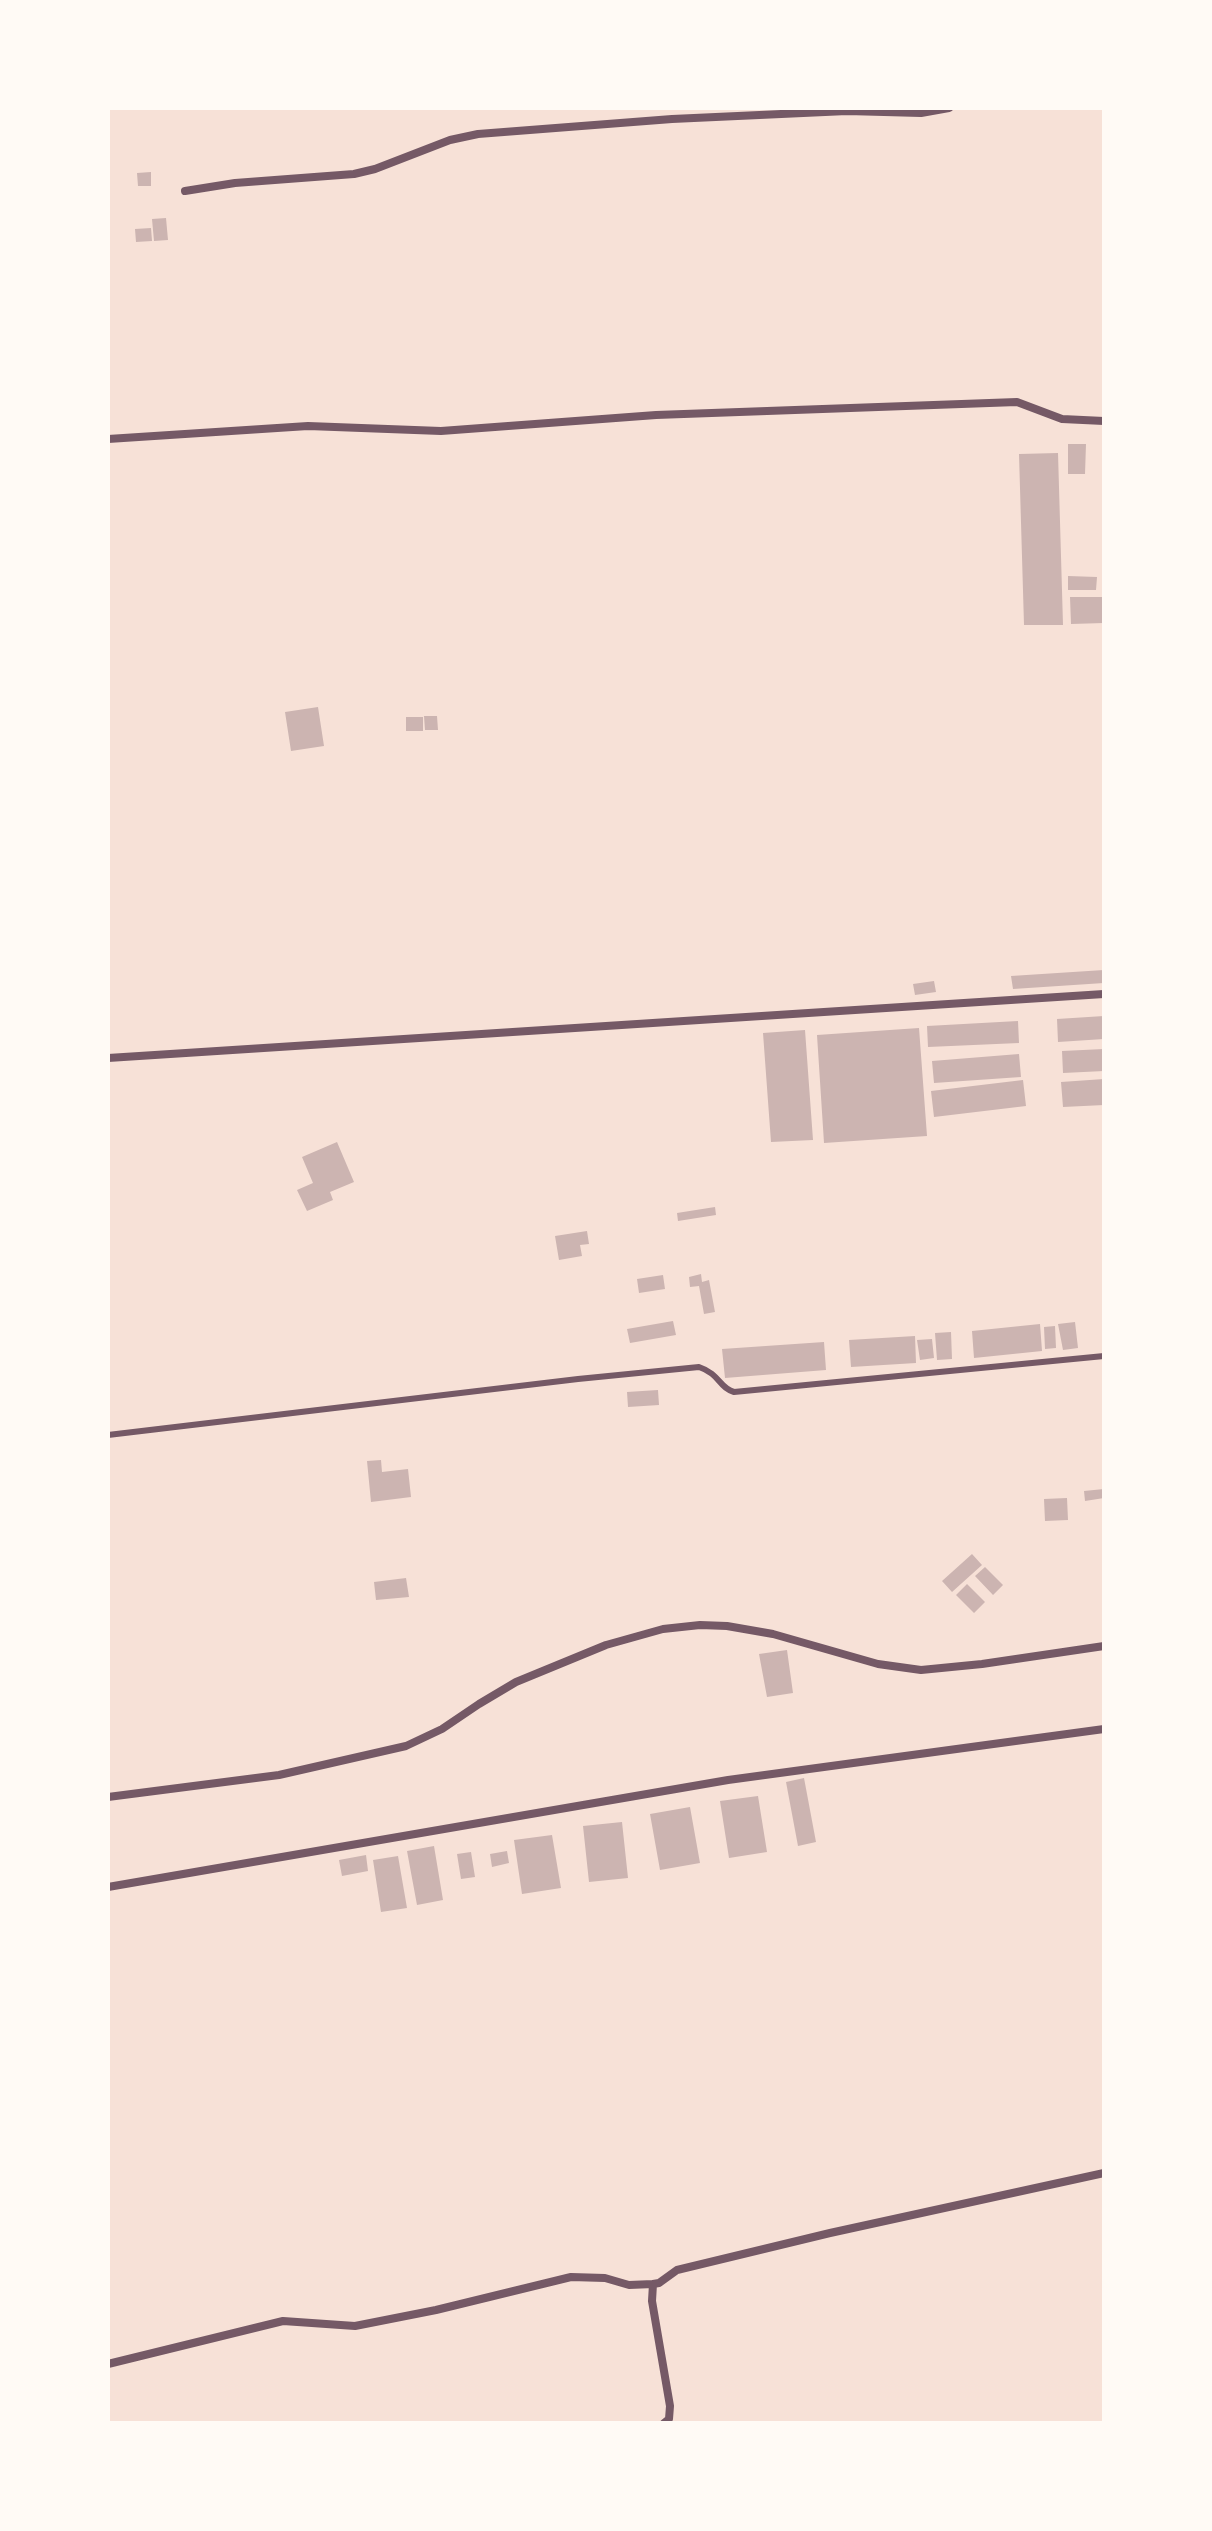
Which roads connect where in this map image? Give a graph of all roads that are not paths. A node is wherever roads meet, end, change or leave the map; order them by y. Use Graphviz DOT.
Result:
graph roads {
  1 [pos="949,108"];
  2 [pos="185,191"];
  3 [pos="1104,421"];
  4 [pos="108,439"];
  5 [pos="1104,994"];
  6 [pos="108,1058"];
  7 [pos="1104,1356"];
  8 [pos="108,1435"];
  9 [pos="1104,1646"];
  10 [pos="1104,1729"];
  11 [pos="108,1797"];
  12 [pos="108,1887"];
  13 [pos="1104,2173"];
  14 [pos="653,2284"];
  15 [pos="108,2364"];
  16 [pos="664,2423"];
  1 -- 2 [label="street"];
  3 -- 4 [label="street"];
  5 -- 6 [label="street"];
  7 -- 8 [label="lane"];
  9 -- 11 [label="street"];
  10 -- 12 [label="street"];
  13 -- 14 [label="street"];
  14 -- 15 [label="street"];
  14 -- 16 [label="street"];
}
